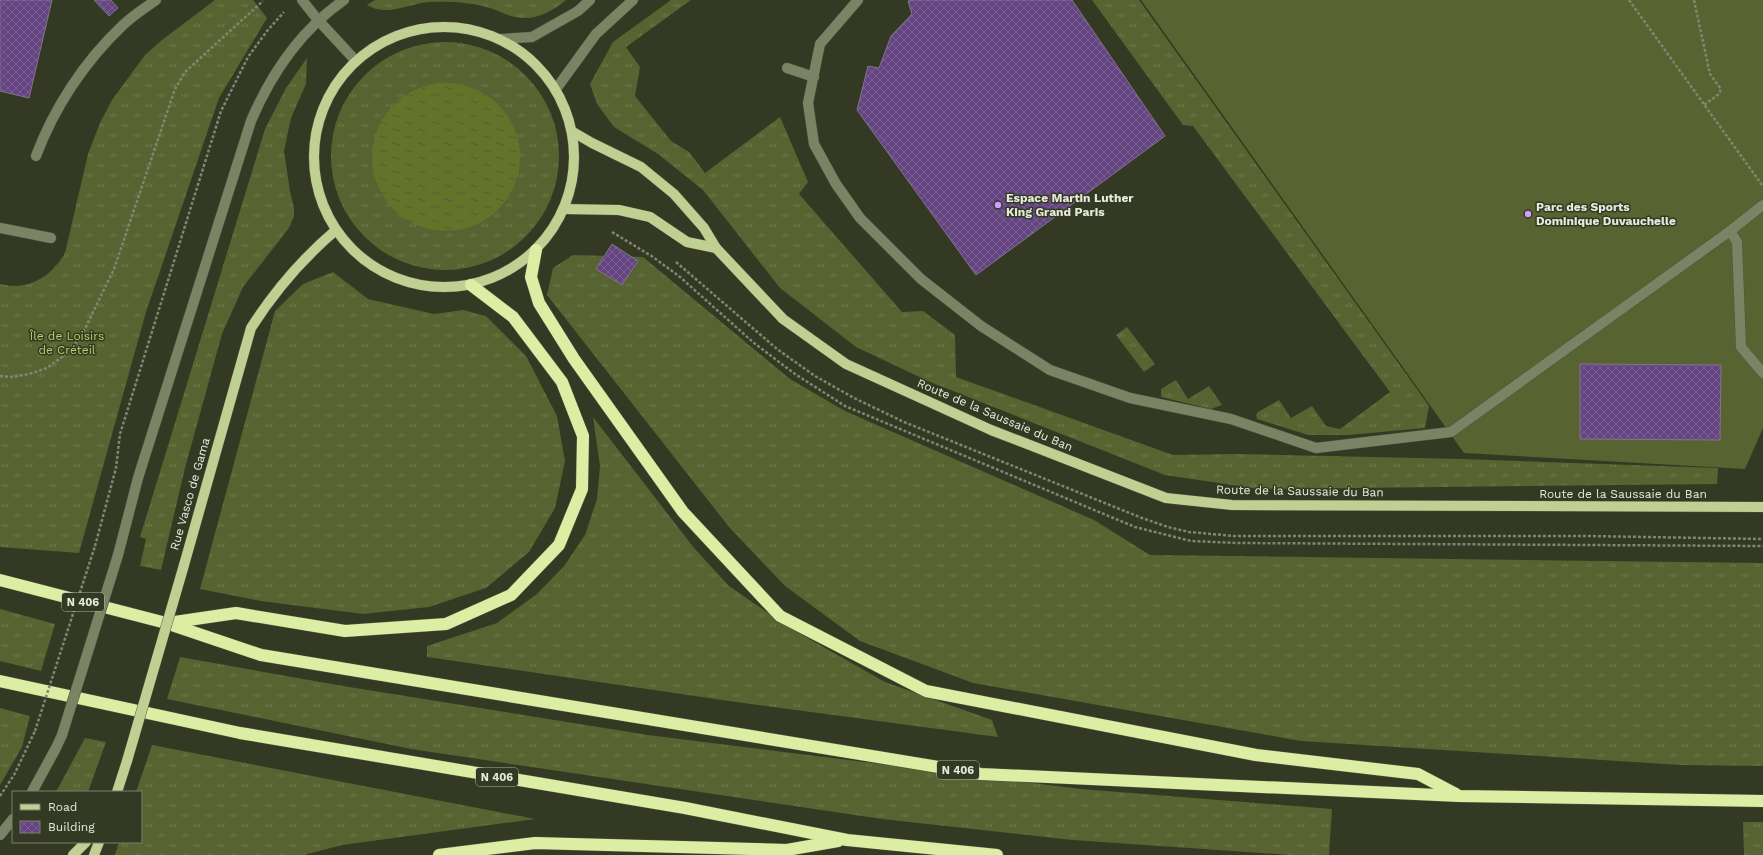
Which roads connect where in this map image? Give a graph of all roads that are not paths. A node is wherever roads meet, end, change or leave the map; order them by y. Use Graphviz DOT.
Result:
graph roads {
  1 [pos="156,0"];
  2 [pos="302,0"];
  3 [pos="344,0"];
  4 [pos="590,0"];
  5 [pos="633,0"];
  6 [pos="858,0"];
  7 [pos="318,20"];
  8 [pos="501,39"];
  9 [pos="356,61"];
  10 [pos="787,68"];
  11 [pos="814,76"];
  12 [pos="556,89"];
  13 [pos="572,132"];
  14 [pos="36,156"];
  15 [pos="1763,205"];
  16 [pos="564,209"];
  17 [pos="0,228"];
  18 [pos="336,230"];
  19 [pos="1730,231"];
  20 [pos="51,238"];
  21 [pos="716,248"];
  22 [pos="536,250"];
  23 [pos="471,284"];
  24 [pos="1763,373"];
  25 [pos="1763,507"];
  26 [pos="0,580"];
  27 [pos="166,624"];
  28 [pos="0,681"];
  29 [pos="73,698"];
  30 [pos="33,791"];
  31 [pos="117,791"];
  32 [pos="1459,796"];
  33 [pos="1763,800"];
  34 [pos="12,820"];
  35 [pos="0,835"];
  36 [pos="847,840"];
  37 [pos="85,843"];
  38 [pos="99,843"];
  39 [pos="73,855"];
  40 [pos="94,855"];
  41 [pos="441,855"];
  42 [pos="997,855"];
  1 -- 14 [label="street"];
  2 -- 7 [label="street"];
  3 -- 7 [label="street"];
  4 -- 8 [label="street"];
  5 -- 12 [label="street"];
  6 -- 11 [label="street"];
  7 -- 9 [label="street"];
  7 -- 29 [label="street, bridge"];
  8 -- 9 [label="main road"];
  8 -- 12 [label="main road"];
  9 -- 18 [label="main road"];
  10 -- 11 [label="street"];
  11 -- 19 [label="street"];
  12 -- 13 [label="main road"];
  13 -- 16 [label="main road"];
  13 -- 21 [label="main road, Route de la Saussaie du Ban"];
  15 -- 19 [label="street"];
  16 -- 21 [label="main road"];
  16 -- 22 [label="main road"];
  17 -- 20 [label="street"];
  18 -- 23 [label="main road"];
  18 -- 31 [label="main road, Rue Vasco de Gama, bridge"];
  19 -- 24 [label="street"];
  21 -- 25 [label="main road, Route de la Saussaie du Ban"];
  22 -- 23 [label="main road"];
  22 -- 32 [label="highway"];
  23 -- 27 [label="highway"];
  26 -- 27 [label="highway, N 406"];
  27 -- 32 [label="highway, N 406"];
  28 -- 29 [label="highway, N 406"];
  29 -- 30 [label="street, bridge"];
  29 -- 36 [label="highway, N 406"];
  32 -- 33 [label="highway, N 406"];
  34 -- 35 [label="street"];
  36 -- 41 [label="highway"];
  36 -- 42 [label="highway, N 406"];
  37 -- 39 [label="main road"];
  38 -- 40 [label="main road"];
}
